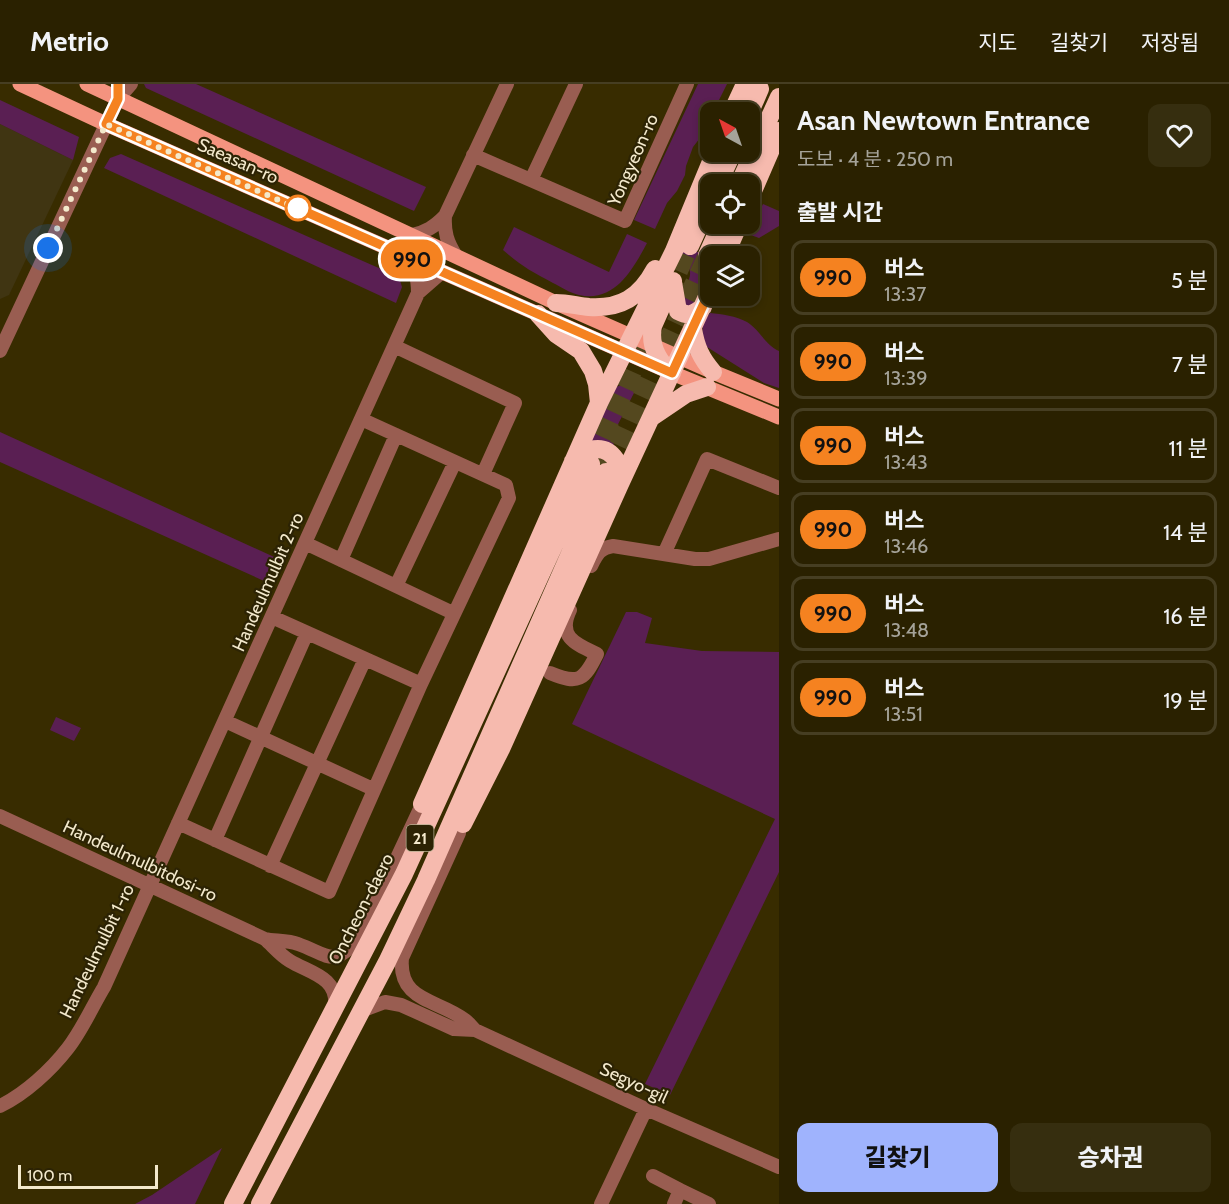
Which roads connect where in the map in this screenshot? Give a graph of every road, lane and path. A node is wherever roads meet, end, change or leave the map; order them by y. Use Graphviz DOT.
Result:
graph roads {
  1 [pos="20,84"];
  2 [pos="87,84"];
  3 [pos="130,84"];
  4 [pos="507,84"];
  5 [pos="576,84"];
  6 [pos="687,84"];
  7 [pos="753,87"];
  8 [pos="118,91"];
  9 [pos="779,97"];
  10 [pos="740,102"];
  11 [pos="751,102"];
  12 [pos="106,124"];
  13 [pos="779,130"];
  14 [pos="474,154"];
  15 [pos="711,162"];
  16 [pos="744,174"];
  17 [pos="760,175"];
  18 [pos="531,180"];
  19 [pos="445,216"];
  20 [pos="687,217"];
  21 [pos="700,218"];
  22 [pos="412,235"];
  23 [pos="682,248"];
  24 [pos="407,256"];
  25 [pos="456,256"];
  26 [pos="442,272"];
  27 [pos="673,282"];
  28 [pos="418,293"];
  29 [pos="556,303"];
  30 [pos="703,307"];
  31 [pos="538,314"];
  32 [pos="693,329"];
  33 [pos="629,345"];
  34 [pos="652,345"];
  35 [pos="394,346"];
  36 [pos="0,351"];
  37 [pos="676,365"];
  38 [pos="710,380"];
  39 [pos="522,389"];
  40 [pos="779,399"];
  41 [pos="515,403"];
  42 [pos="599,403"];
  43 [pos="779,417"];
  44 [pos="651,418"];
  45 [pos="361,419"];
  46 [pos="396,435"];
  47 [pos="455,462"];
  48 [pos="573,462"];
  49 [pos="483,474"];
  50 [pos="620,484"];
  51 [pos="779,488"];
  52 [pos="779,538"];
  53 [pos="305,543"];
  54 [pos="664,554"];
  55 [pos="341,560"];
  56 [pos="396,586"];
  57 [pos="453,613"];
  58 [pos="272,617"];
  59 [pos="307,633"];
  60 [pos="365,659"];
  61 [pos="541,670"];
  62 [pos="421,684"];
  63 [pos="225,721"];
  64 [pos="261,737"];
  65 [pos="317,763"];
  66 [pos="373,789"];
  67 [pos="419,811"];
  68 [pos="0,816"];
  69 [pos="178,823"];
  70 [pos="459,833"];
  71 [pos="215,840"];
  72 [pos="270,866"];
  73 [pos="404,874"];
  74 [pos="426,880"];
  75 [pos="150,885"];
  76 [pos="265,939"];
  77 [pos="335,1006"];
  78 [pos="361,1011"];
  79 [pos="475,1030"];
  80 [pos="0,1106"];
  81 [pos="646,1109"];
  82 [pos="779,1167"];
  83 [pos="653,1176"];
  84 [pos="680,1190"];
  85 [pos="233,1204"];
  86 [pos="260,1204"];
  87 [pos="601,1204"];
  88 [pos="674,1204"];
  89 [pos="709,1204"];
  1 -- 12 [label="main road, Saeasan-ro"];
  2 -- 8 [label="main road, Saeasan-ro"];
  3 -- 8 [label="street"];
  4 -- 14 [label="street"];
  5 -- 18 [label="street"];
  6 -- 18 [label="street, Yongyeon-ro"];
  7 -- 10 [label="highway"];
  7 -- 11 [label="highway"];
  8 -- 12 [label="street"];
  8 -- 22 [label="main road, Saeasan-ro"];
  9 -- 16 [label="highway"];
  12 -- 24 [label="main road, Saeasan-ro"];
  12 -- 36 [label="street"];
  13 -- 17 [label="highway"];
  14 -- 18 [label="street, Yongyeon-ro"];
  14 -- 19 [label="street"];
  15 -- 20 [label="highway"];
  19 -- 22 [label="street"];
  19 -- 25 [label="street"];
  20 -- 23 [label="highway"];
  20 -- 29 [label="highway"];
  21 -- 23 [label="highway"];
  22 -- 25 [label="main road, Saeasan-ro"];
  23 -- 27 [label="highway"];
  23 -- 33 [label="highway"];
  24 -- 26 [label="main road, Saeasan-ro"];
  24 -- 28 [label="street"];
  25 -- 29 [label="main road, Saeasan-ro"];
  26 -- 28 [label="street"];
  26 -- 31 [label="main road, Saeasan-ro"];
  27 -- 30 [label="highway"];
  27 -- 34 [label="highway"];
  28 -- 35 [label="street, Handeulmulbit 2-ro"];
  29 -- 33 [label="main road, Saeasan-ro"];
  30 -- 32 [label="highway"];
  31 -- 33 [label="main road, Saeasan-ro"];
  31 -- 42 [label="highway"];
  32 -- 37 [label="highway"];
  32 -- 38 [label="highway"];
  33 -- 34 [label="main road, Saeasan-ro"];
  33 -- 37 [label="main road, Saeasan-ro"];
  33 -- 42 [label="highway"];
  34 -- 37 [label="highway"];
  35 -- 41 [label="street"];
  35 -- 45 [label="street, Handeulmulbit 2-ro"];
  37 -- 38 [label="main road, Saeasan-ro"];
  37 -- 44 [label="highway"];
  38 -- 40 [label="main road"];
  38 -- 43 [label="main road"];
  38 -- 44 [label="highway"];
  39 -- 41 [label="street"];
  41 -- 49 [label="street"];
  42 -- 48 [label="highway"];
  44 -- 50 [label="highway"];
  45 -- 46 [label="street"];
  45 -- 53 [label="street, Handeulmulbit 2-ro"];
  46 -- 47 [label="street"];
  46 -- 55 [label="street"];
  47 -- 49 [label="street"];
  47 -- 56 [label="street"];
  48 -- 50 [label="highway"];
  48 -- 67 [label="highway"];
  49 -- 57 [label="street"];
  50 -- 61 [label="highway"];
  51 -- 54 [label="street"];
  52 -- 54 [label="street"];
  53 -- 55 [label="street"];
  53 -- 58 [label="street, Handeulmulbit 2-ro"];
  54 -- 61 [label="street"];
  55 -- 56 [label="street"];
  56 -- 57 [label="street"];
  57 -- 62 [label="street"];
  58 -- 59 [label="street"];
  58 -- 63 [label="street, Handeulmulbit 2-ro"];
  59 -- 60 [label="street"];
  59 -- 64 [label="street"];
  60 -- 62 [label="street"];
  60 -- 65 [label="street"];
  61 -- 70 [label="highway"];
  62 -- 66 [label="street"];
  63 -- 64 [label="street"];
  63 -- 69 [label="street, Handeulmulbit 2-ro"];
  64 -- 65 [label="street"];
  64 -- 71 [label="street"];
  65 -- 66 [label="street"];
  65 -- 72 [label="street"];
  66 -- 72 [label="street"];
  67 -- 73 [label="highway"];
  67 -- 76 [label="street"];
  68 -- 75 [label="street, Handeulmulbitdosi-ro"];
  69 -- 71 [label="street"];
  69 -- 75 [label="street, Handeulmulbit 2-ro"];
  70 -- 74 [label="highway"];
  70 -- 79 [label="street"];
  71 -- 72 [label="street"];
  73 -- 74 [label="highway, Oncheon-daero / 21"];
  73 -- 77 [label="highway, Oncheon-daero / 21"];
  74 -- 78 [label="highway, Oncheon-daero / 21"];
  75 -- 76 [label="street, Handeulmulbitdosi-ro"];
  75 -- 80 [label="street, Handeulmulbit 1-ro"];
  76 -- 77 [label="street"];
  77 -- 85 [label="highway, Oncheon-daero / 21"];
  78 -- 79 [label="street"];
  78 -- 86 [label="highway, Oncheon-daero / 21"];
  79 -- 81 [label="street, Segyo-gil"];
  81 -- 82 [label="street, Segyo-gil"];
  81 -- 87 [label="street"];
  83 -- 84 [label="street"];
  84 -- 88 [label="street"];
  84 -- 89 [label="street"];
}
